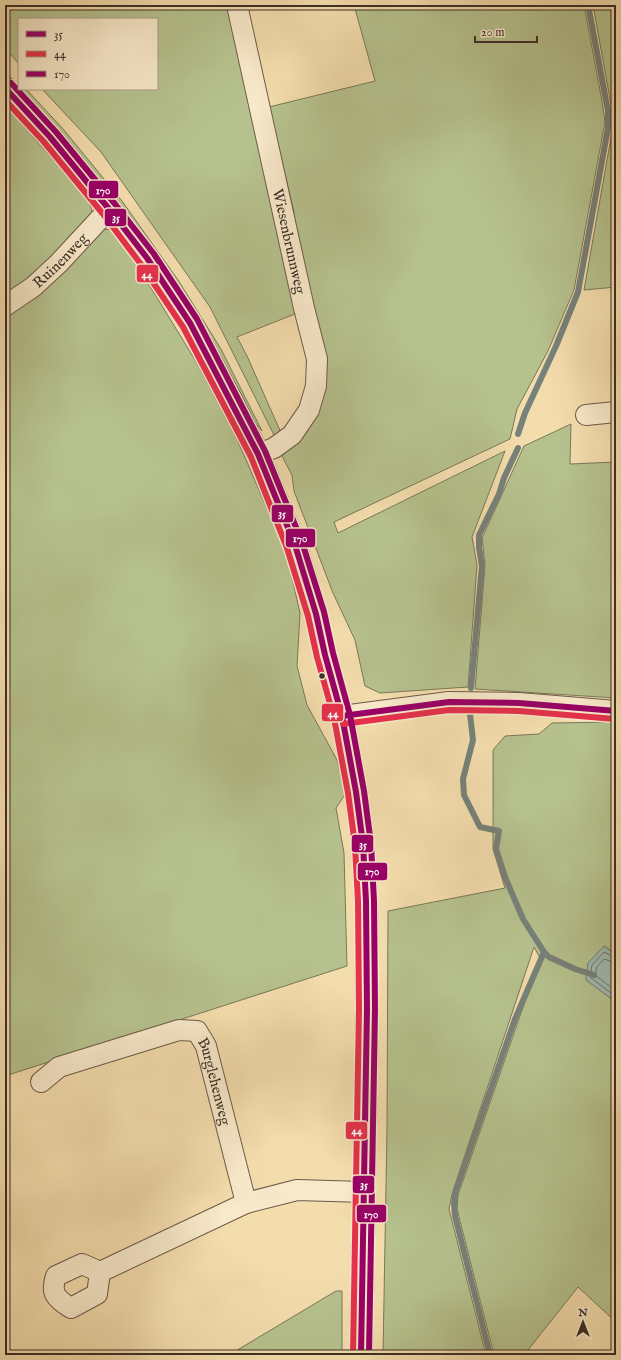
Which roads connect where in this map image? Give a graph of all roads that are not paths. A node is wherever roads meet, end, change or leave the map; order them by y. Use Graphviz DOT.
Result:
graph roads {
  1 [pos="237,5"];
  2 [pos="5,88"];
  3 [pos="109,209"];
  4 [pos="5,306"];
  5 [pos="616,412"];
  6 [pos="586,415"];
  7 [pos="258,454"];
  8 [pos="616,711"];
  9 [pos="342,716"];
  10 [pos="41,1082"];
  11 [pos="360,1192"];
  12 [pos="246,1203"];
  13 [pos="100,1272"];
  14 [pos="361,1355"];
  1 -- 7 [label="street, Wiesenbrunnweg"];
  2 -- 3 [label="main road"];
  3 -- 4 [label="street, Ruinenweg"];
  3 -- 7 [label="main road"];
  5 -- 6 [label="street"];
  7 -- 9 [label="main road"];
  8 -- 9 [label="street"];
  9 -- 11 [label="main road"];
  10 -- 12 [label="street, Burglehenweg"];
  11 -- 12 [label="street"];
  11 -- 14 [label="main road"];
  12 -- 13 [label="street"];
}
